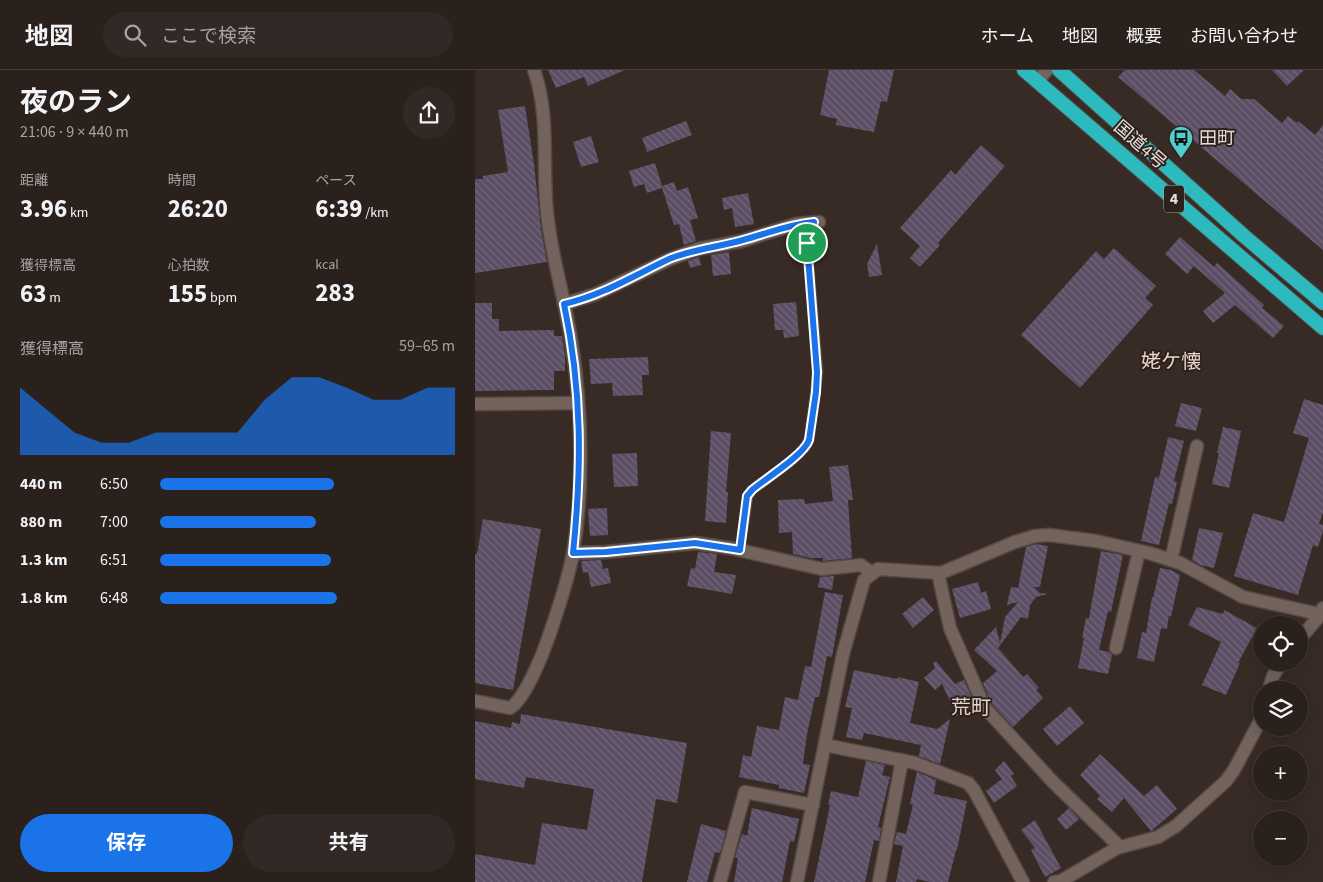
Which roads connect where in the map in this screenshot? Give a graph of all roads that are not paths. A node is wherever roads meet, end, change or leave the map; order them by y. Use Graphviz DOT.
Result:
graph roads {
  1 [pos="534,70"];
  2 [pos="1024,70"];
  3 [pos="1047,70"];
  4 [pos="1059,70"];
  5 [pos="1037,82"];
  6 [pos="816,222"];
  7 [pos="1323,303"];
  8 [pos="564,304"];
  9 [pos="1323,328"];
  10 [pos="577,403"];
  11 [pos="475,404"];
  12 [pos="1197,446"];
  13 [pos="740,550"];
  14 [pos="1139,551"];
  15 [pos="573,553"];
  16 [pos="1171,560"];
  17 [pos="872,573"];
  18 [pos="938,573"];
  19 [pos="1322,612"];
  20 [pos="1308,629"];
  21 [pos="1116,648"];
  22 [pos="475,701"];
  23 [pos="1253,734"];
  24 [pos="825,744"];
  25 [pos="902,760"];
  26 [pos="813,805"];
  27 [pos="1120,847"];
  28 [pos="720,882"];
  29 [pos="797,882"];
  30 [pos="879,882"];
  31 [pos="1023,882"];
  32 [pos="1055,882"];
  1 -- 8 [label="street"];
  2 -- 5 [label="highway, 国道4号 / 4"];
  3 -- 5 [label="street"];
  4 -- 7 [label="highway, 国道4号 / 4"];
  5 -- 9 [label="highway, 国道4号 / 4"];
  6 -- 8 [label="street"];
  6 -- 13 [label="lane"];
  8 -- 10 [label="street"];
  10 -- 11 [label="street"];
  10 -- 15 [label="street"];
  12 -- 16 [label="street"];
  13 -- 15 [label="street"];
  13 -- 17 [label="street"];
  14 -- 16 [label="street"];
  14 -- 18 [label="street"];
  14 -- 21 [label="street"];
  15 -- 22 [label="street"];
  16 -- 19 [label="street"];
  17 -- 18 [label="street"];
  17 -- 24 [label="street"];
  18 -- 27 [label="street"];
  19 -- 20 [label="street"];
  23 -- 27 [label="street"];
  24 -- 25 [label="street"];
  24 -- 26 [label="street"];
  25 -- 30 [label="street"];
  25 -- 31 [label="street"];
  26 -- 28 [label="street"];
  26 -- 29 [label="street"];
  27 -- 32 [label="street"];
}
